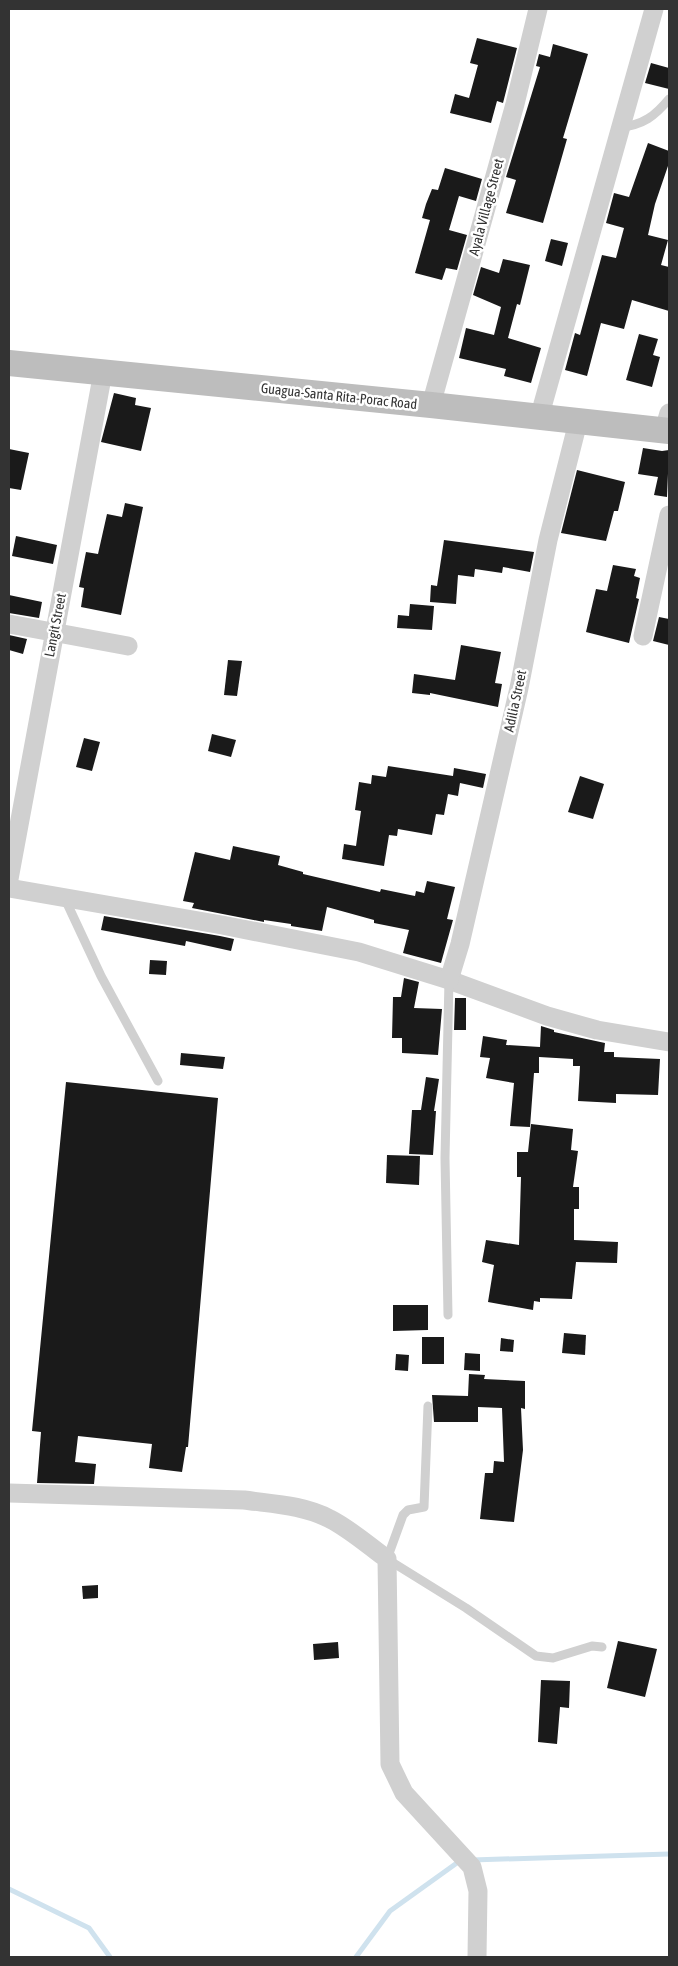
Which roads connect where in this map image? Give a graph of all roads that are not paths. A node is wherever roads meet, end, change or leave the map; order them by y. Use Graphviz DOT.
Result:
graph roads {
  1 [pos="538,9"];
  2 [pos="654,9"];
  3 [pos="669,99"];
  4 [pos="621,126"];
  5 [pos="9,364"];
  6 [pos="103,372"];
  7 [pos="431,405"];
  8 [pos="539,418"];
  9 [pos="578,422"];
  10 [pos="668,425"];
  11 [pos="669,515"];
  12 [pos="9,624"];
  13 [pos="53,632"];
  14 [pos="643,636"];
  15 [pos="128,646"];
  16 [pos="9,879"];
  17 [pos="9,888"];
  18 [pos="64,898"];
  19 [pos="448,980"];
  20 [pos="669,1042"];
  21 [pos="158,1081"];
  22 [pos="448,1315"];
  23 [pos="428,1406"];
  24 [pos="9,1493"];
  25 [pos="388,1559"];
  26 [pos="602,1647"];
  27 [pos="477,1957"];
  1 -- 7 [label="street, Ayala Village Street"];
  2 -- 4 [label="street"];
  3 -- 4 [label="lane"];
  4 -- 8 [label="street"];
  5 -- 6 [label="main road, Guagua-Santa Rita-Porac Road"];
  6 -- 7 [label="main road, Guagua-Santa Rita-Porac Road"];
  6 -- 13 [label="street, Langit Street"];
  7 -- 8 [label="main road, Guagua-Santa Rita-Porac Road"];
  8 -- 9 [label="main road, Guagua-Santa Rita-Porac Road"];
  9 -- 10 [label="main road, Guagua-Santa Rita-Porac Road"];
  9 -- 19 [label="street, Adilia Street"];
  11 -- 14 [label="street"];
  12 -- 13 [label="street"];
  13 -- 15 [label="street"];
  13 -- 16 [label="street, Langit Street"];
  17 -- 18 [label="street"];
  18 -- 19 [label="street"];
  18 -- 21 [label="lane"];
  19 -- 20 [label="street"];
  19 -- 22 [label="lane"];
  23 -- 25 [label="lane"];
  24 -- 25 [label="street"];
  25 -- 26 [label="lane"];
  25 -- 27 [label="street"];
}
